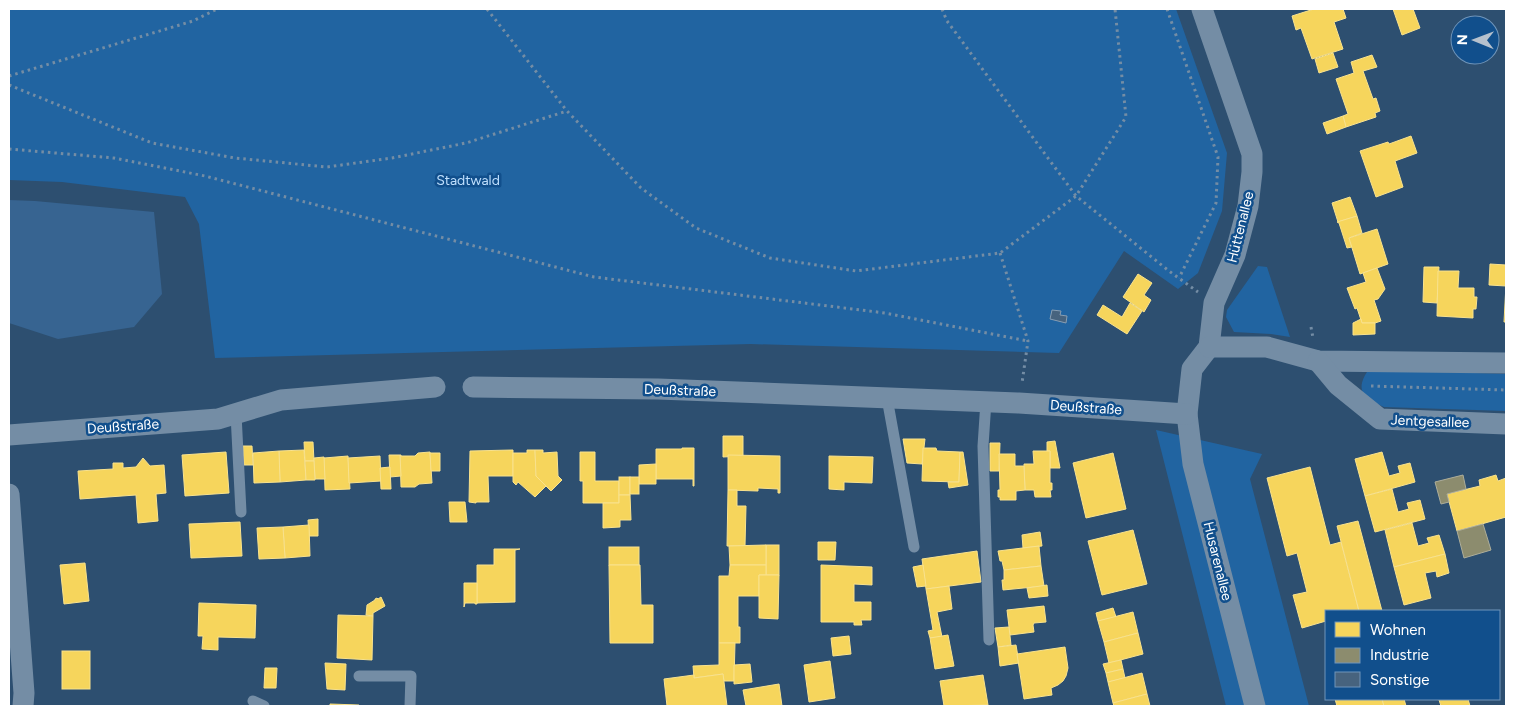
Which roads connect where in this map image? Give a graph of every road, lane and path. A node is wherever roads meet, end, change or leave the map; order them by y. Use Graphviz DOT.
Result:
graph roads {
  1 [pos="217,9"];
  2 [pos="487,9"];
  3 [pos="942,9"];
  4 [pos="1115,9"];
  5 [pos="1167,9"];
  6 [pos="1202,9"];
  7 [pos="9,76"];
  8 [pos="9,85"];
  9 [pos="567,111"];
  10 [pos="9,149"];
  11 [pos="1076,196"];
  12 [pos="1000,254"];
  13 [pos="1179,278"];
  14 [pos="1214,303"];
  15 [pos="1028,340"];
  16 [pos="1209,347"];
  17 [pos="1318,360"];
  18 [pos="1506,363"];
  19 [pos="1338,385"];
  20 [pos="435,387"];
  21 [pos="473,387"];
  22 [pos="1506,390"];
  23 [pos="887,398"];
  24 [pos="986,401"];
  25 [pos="1019,403"];
  26 [pos="236,414"];
  27 [pos="1187,414"];
  28 [pos="1506,424"];
  29 [pos="9,435"];
  30 [pos="9,494"];
  31 [pos="241,512"];
  32 [pos="914,547"];
  33 [pos="989,640"];
  34 [pos="358,676"];
  35 [pos="253,701"];
  36 [pos="24,706"];
  37 [pos="264,706"];
  38 [pos="410,706"];
  39 [pos="1255,706"];
  1 -- 7 [label="path"];
  2 -- 9 [label="path"];
  3 -- 11 [label="path"];
  4 -- 11 [label="path"];
  5 -- 13 [label="path"];
  6 -- 14 [label="street, Hüttenallee"];
  8 -- 9 [label="path"];
  9 -- 12 [label="path"];
  10 -- 15 [label="path"];
  11 -- 12 [label="path"];
  11 -- 13 [label="path"];
  12 -- 15 [label="path"];
  13 -- 14 [label="path"];
  14 -- 16 [label="street, Hüttenallee"];
  15 -- 25 [label="path"];
  16 -- 17 [label="street"];
  16 -- 27 [label="street"];
  17 -- 18 [label="street"];
  17 -- 19 [label="street, Jentgesallee"];
  19 -- 22 [label="path"];
  19 -- 28 [label="street, Jentgesallee"];
  20 -- 26 [label="street, Deußstraße"];
  21 -- 23 [label="street, Deußstraße"];
  23 -- 24 [label="street, Deußstraße"];
  23 -- 32 [label="lane"];
  24 -- 25 [label="street, Deußstraße"];
  24 -- 33 [label="lane"];
  25 -- 27 [label="street, Deußstraße"];
  26 -- 29 [label="street, Deußstraße"];
  26 -- 31 [label="lane"];
  27 -- 39 [label="street, Husarenallee"];
  30 -- 36 [label="street"];
  34 -- 38 [label="lane"];
  35 -- 37 [label="lane"];
}
